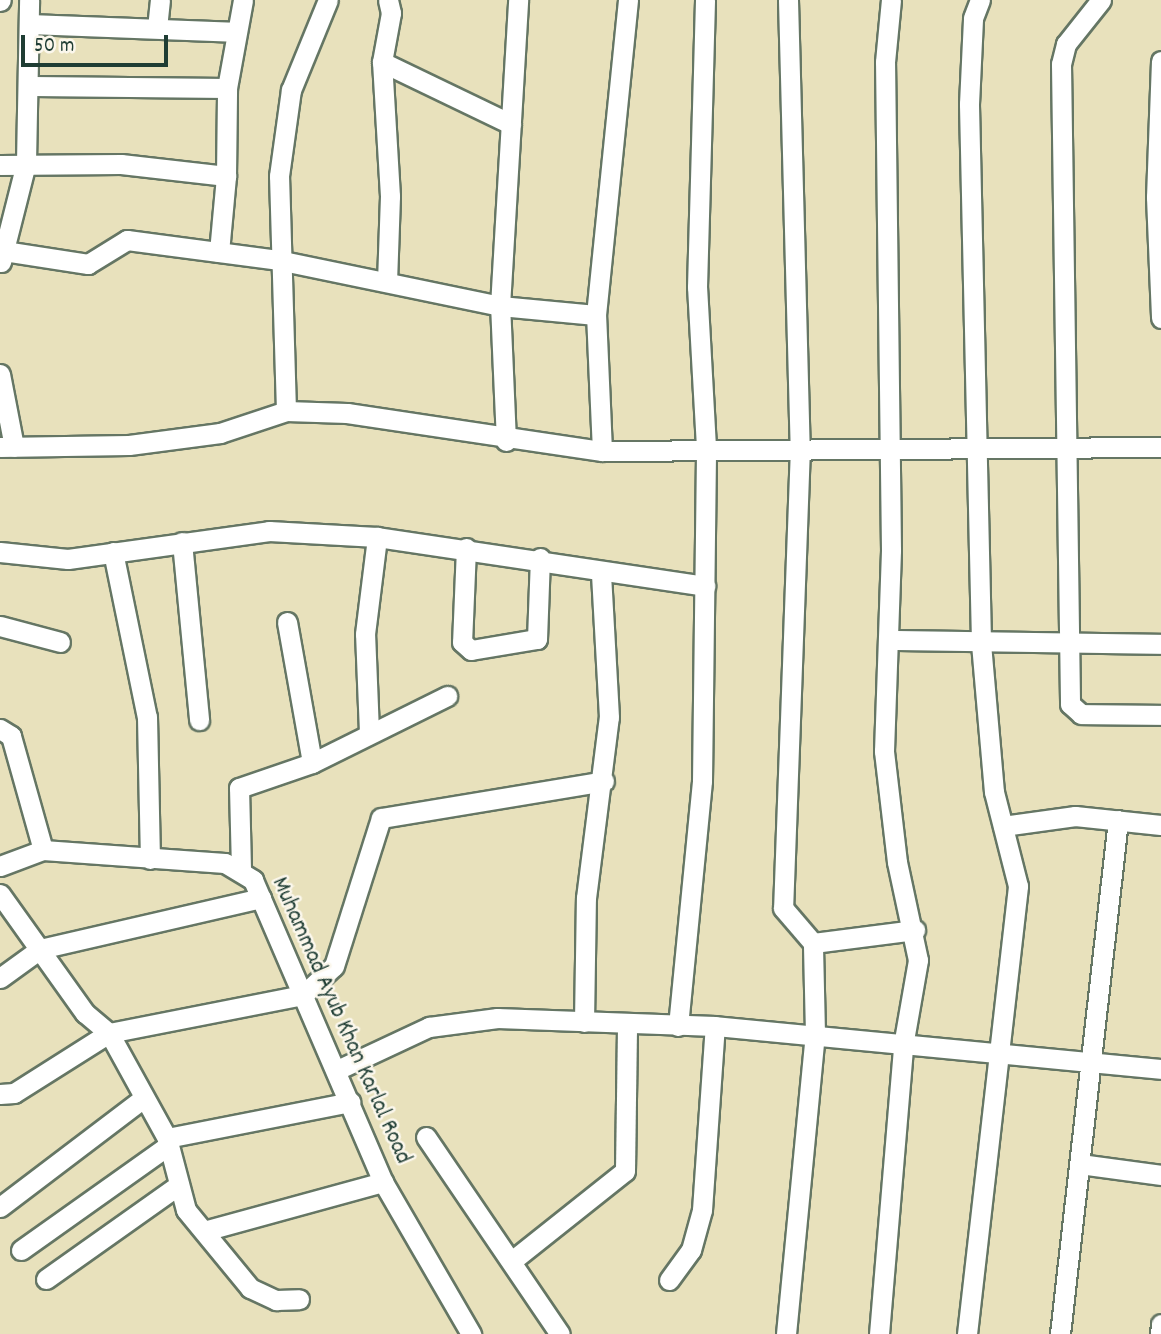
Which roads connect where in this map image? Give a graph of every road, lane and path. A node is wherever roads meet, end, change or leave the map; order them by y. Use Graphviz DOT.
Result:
graph roads {
  1 [pos="29,0"];
  2 [pos="160,0"];
  3 [pos="243,0"];
  4 [pos="328,0"];
  5 [pos="388,0"];
  6 [pos="518,0"];
  7 [pos="628,0"];
  8 [pos="705,0"];
  9 [pos="788,0"];
  10 [pos="891,0"];
  11 [pos="980,0"];
  12 [pos="1101,0"];
  13 [pos="29,24"];
  14 [pos="157,28"];
  15 [pos="233,32"];
  16 [pos="1161,61"];
  17 [pos="382,62"];
  18 [pos="32,86"];
  19 [pos="227,88"];
  20 [pos="511,124"];
  21 [pos="26,163"];
  22 [pos="0,165"];
  23 [pos="226,176"];
  24 [pos="1158,197"];
  25 [pos="219,252"];
  26 [pos="2,257"];
  27 [pos="278,260"];
  28 [pos="387,282"];
  29 [pos="500,306"];
  30 [pos="596,315"];
  31 [pos="1161,318"];
  32 [pos="0,374"];
  33 [pos="286,411"];
  34 [pos="506,441"];
  35 [pos="980,446"];
  36 [pos="7,447"];
  37 [pos="706,447"];
  38 [pos="800,447"];
  39 [pos="890,447"];
  40 [pos="1161,447"];
  41 [pos="1071,449"];
  42 [pos="602,451"];
  43 [pos="377,537"];
  44 [pos="182,542"];
  45 [pos="466,548"];
  46 [pos="113,552"];
  47 [pos="2,557"];
  48 [pos="540,558"];
  49 [pos="601,573"];
  50 [pos="705,586"];
  51 [pos="287,622"];
  52 [pos="0,626"];
  53 [pos="889,640"];
  54 [pos="1069,640"];
  55 [pos="60,642"];
  56 [pos="981,642"];
  57 [pos="1161,644"];
  58 [pos="447,696"];
  59 [pos="1161,715"];
  60 [pos="199,720"];
  61 [pos="0,729"];
  62 [pos="369,732"];
  63 [pos="312,763"];
  64 [pos="604,781"];
  65 [pos="1118,820"];
  66 [pos="1161,825"];
  67 [pos="1003,826"];
  68 [pos="43,850"];
  69 [pos="150,859"];
  70 [pos="0,866"];
  71 [pos="241,869"];
  72 [pos="0,894"];
  73 [pos="261,898"];
  74 [pos="915,930"];
  75 [pos="813,943"];
  76 [pos="40,949"];
  77 [pos="0,978"];
  78 [pos="303,995"];
  79 [pos="584,1022"];
  80 [pos="627,1024"];
  81 [pos="678,1026"];
  82 [pos="715,1026"];
  83 [pos="108,1034"];
  84 [pos="815,1034"];
  85 [pos="903,1046"];
  86 [pos="996,1049"];
  87 [pos="1091,1061"];
  88 [pos="1161,1069"];
  89 [pos="337,1070"];
  90 [pos="0,1094"];
  91 [pos="141,1100"];
  92 [pos="350,1102"];
  93 [pos="426,1137"];
  94 [pos="168,1141"];
  95 [pos="1080,1164"];
  96 [pos="1161,1175"];
  97 [pos="383,1182"];
  98 [pos="179,1185"];
  99 [pos="0,1207"];
  100 [pos="204,1231"];
  101 [pos="21,1250"];
  102 [pos="513,1260"];
  103 [pos="46,1279"];
  104 [pos="669,1280"];
  105 [pos="299,1299"];
  106 [pos="1161,1324"];
  107 [pos="471,1334"];
  108 [pos="560,1334"];
  109 [pos="786,1334"];
  110 [pos="879,1334"];
  111 [pos="967,1334"];
  112 [pos="1060,1334"];
  113 [pos="1160,1334"];
  1 -- 13 [label="street"];
  2 -- 14 [label="street"];
  3 -- 15 [label="street"];
  4 -- 27 [label="street"];
  5 -- 17 [label="street"];
  6 -- 20 [label="street"];
  7 -- 30 [label="street"];
  8 -- 37 [label="street"];
  9 -- 38 [label="street"];
  10 -- 39 [label="street"];
  11 -- 35 [label="street"];
  12 -- 41 [label="street"];
  13 -- 14 [label="street"];
  13 -- 18 [label="street"];
  14 -- 15 [label="street"];
  15 -- 19 [label="street"];
  16 -- 24 [label="street"];
  17 -- 20 [label="street"];
  17 -- 28 [label="street"];
  18 -- 19 [label="street"];
  18 -- 21 [label="street"];
  19 -- 23 [label="street"];
  20 -- 29 [label="street"];
  21 -- 22 [label="street"];
  21 -- 23 [label="street"];
  21 -- 26 [label="street"];
  23 -- 25 [label="street"];
  24 -- 31 [label="street"];
  25 -- 26 [label="street"];
  25 -- 27 [label="street"];
  27 -- 28 [label="street"];
  27 -- 33 [label="street"];
  28 -- 29 [label="street"];
  29 -- 30 [label="street"];
  29 -- 34 [label="street"];
  30 -- 42 [label="street"];
  32 -- 36 [label="street"];
  33 -- 34 [label="street"];
  33 -- 36 [label="street"];
  34 -- 42 [label="street"];
  35 -- 39 [label="street"];
  35 -- 41 [label="street"];
  35 -- 56 [label="street"];
  37 -- 38 [label="street"];
  37 -- 42 [label="street"];
  37 -- 50 [label="street"];
  38 -- 39 [label="street"];
  38 -- 75 [label="street"];
  39 -- 53 [label="street"];
  40 -- 41 [label="street"];
  41 -- 54 [label="street"];
  43 -- 44 [label="street"];
  43 -- 45 [label="street"];
  43 -- 62 [label="street"];
  44 -- 46 [label="street"];
  44 -- 60 [label="street"];
  45 -- 48 [label="street"];
  45 -- 48 [label="street"];
  46 -- 47 [label="street"];
  46 -- 69 [label="street"];
  48 -- 49 [label="street"];
  49 -- 50 [label="street"];
  49 -- 64 [label="street"];
  50 -- 81 [label="street"];
  51 -- 63 [label="street"];
  52 -- 55 [label="street"];
  53 -- 56 [label="street"];
  53 -- 74 [label="street"];
  54 -- 56 [label="street"];
  54 -- 57 [label="street"];
  54 -- 59 [label="street"];
  56 -- 67 [label="street"];
  58 -- 62 [label="street"];
  61 -- 68 [label="street"];
  62 -- 63 [label="street"];
  63 -- 71 [label="street"];
  64 -- 78 [label="street"];
  64 -- 79 [label="street"];
  65 -- 66 [label="street"];
  65 -- 67 [label="street"];
  65 -- 87 [label="street"];
  67 -- 86 [label="street"];
  68 -- 69 [label="street, Muhammad Ayub Khan Karlal Road"];
  68 -- 70 [label="street, Muhammad Ayub Khan Karlal Road"];
  69 -- 71 [label="street, Muhammad Ayub Khan Karlal Road"];
  71 -- 73 [label="street, Muhammad Ayub Khan Karlal Road"];
  72 -- 76 [label="street"];
  73 -- 76 [label="street"];
  73 -- 78 [label="street, Muhammad Ayub Khan Karlal Road"];
  74 -- 75 [label="street"];
  74 -- 85 [label="street"];
  75 -- 84 [label="street"];
  76 -- 77 [label="street"];
  76 -- 83 [label="street"];
  78 -- 83 [label="street"];
  78 -- 89 [label="street, Muhammad Ayub Khan Karlal Road"];
  79 -- 80 [label="street"];
  79 -- 89 [label="street"];
  80 -- 81 [label="street"];
  80 -- 102 [label="street"];
  81 -- 82 [label="street"];
  82 -- 84 [label="street"];
  82 -- 104 [label="street"];
  83 -- 90 [label="street"];
  83 -- 91 [label="street"];
  84 -- 85 [label="street"];
  84 -- 109 [label="street"];
  85 -- 86 [label="street"];
  85 -- 110 [label="street"];
  86 -- 87 [label="street"];
  86 -- 111 [label="street"];
  87 -- 88 [label="street"];
  87 -- 95 [label="street"];
  89 -- 92 [label="street, Muhammad Ayub Khan Karlal Road"];
  91 -- 94 [label="street"];
  91 -- 99 [label="street"];
  92 -- 94 [label="street"];
  92 -- 97 [label="street, Muhammad Ayub Khan Karlal Road"];
  93 -- 102 [label="street"];
  94 -- 98 [label="street"];
  94 -- 101 [label="street"];
  95 -- 96 [label="street"];
  95 -- 112 [label="street"];
  97 -- 100 [label="street"];
  97 -- 107 [label="street, Muhammad Ayub Khan Karlal Road"];
  98 -- 100 [label="street"];
  98 -- 103 [label="street"];
  100 -- 105 [label="street"];
  102 -- 108 [label="street"];
  106 -- 113 [label="street"];
}
